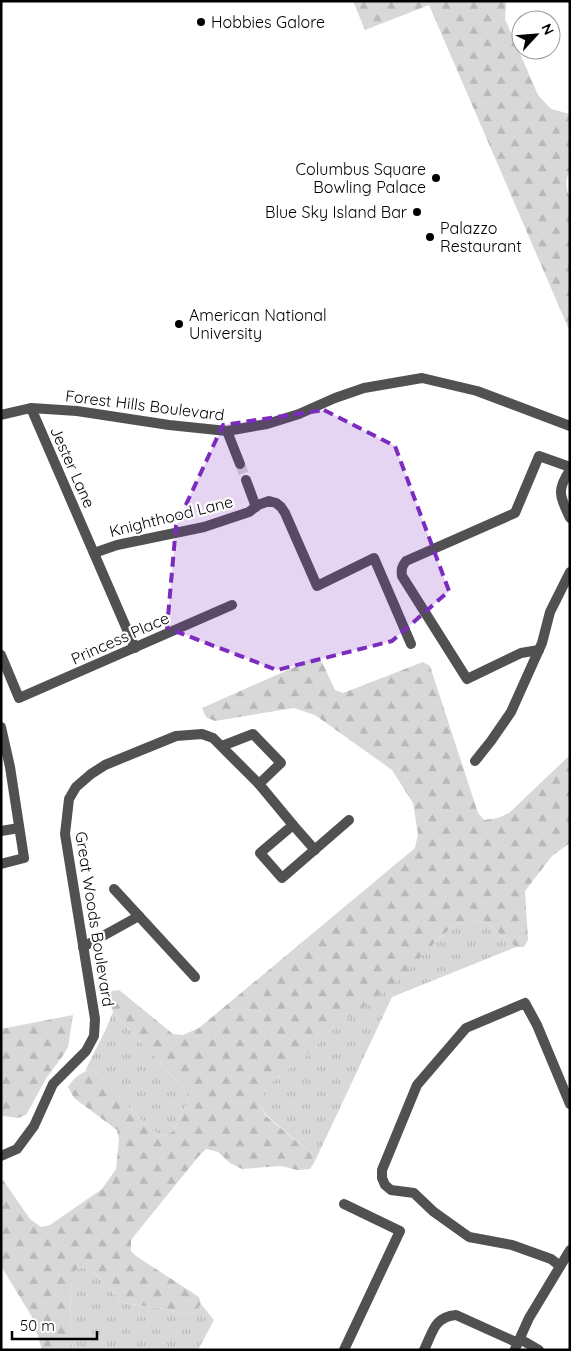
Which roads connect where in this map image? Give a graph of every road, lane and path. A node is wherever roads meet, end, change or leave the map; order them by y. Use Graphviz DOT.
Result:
graph roads {
  1 [pos="31,408"];
  2 [pos="1,415"];
  3 [pos="570,426"];
  4 [pos="227,431"];
  5 [pos="240,464"];
  6 [pos="570,468"];
  7 [pos="246,480"];
  8 [pos="256,507"];
  9 [pos="570,518"];
  10 [pos="94,553"];
  11 [pos="570,572"];
  12 [pos="232,605"];
  13 [pos="411,644"];
  14 [pos="135,648"];
  15 [pos="539,650"];
  16 [pos="1,655"];
  17 [pos="1,727"];
  18 [pos="222,746"];
  19 [pos="475,761"];
  20 [pos="259,784"];
  21 [pos="349,820"];
  22 [pos="293,826"];
  23 [pos="19,828"];
  24 [pos="1,831"];
  25 [pos="315,850"];
  26 [pos="1,864"];
  27 [pos="114,890"];
  28 [pos="139,916"];
  29 [pos="83,947"];
  30 [pos="195,977"];
  31 [pos="570,1104"];
  32 [pos="1,1156"];
  33 [pos="344,1204"];
  34 [pos="570,1250"];
  35 [pos="560,1266"];
  36 [pos="517,1344"];
  37 [pos="344,1350"];
  38 [pos="424,1350"];
  39 [pos="539,1350"];
  1 -- 2 [label="street, Forest Hills Boulevard"];
  1 -- 4 [label="street, Forest Hills Boulevard"];
  1 -- 10 [label="street, Jester Lane"];
  3 -- 4 [label="street, Forest Hills Boulevard"];
  4 -- 5 [label="street"];
  6 -- 9 [label="street"];
  6 -- 15 [label="street"];
  7 -- 8 [label="street"];
  8 -- 10 [label="street, Knighthood Lane"];
  8 -- 13 [label="street, Knighthood Lane"];
  10 -- 14 [label="street, Jester Lane"];
  11 -- 15 [label="street"];
  12 -- 14 [label="street, Princess Place"];
  14 -- 16 [label="street, Princess Place"];
  15 -- 19 [label="street"];
  17 -- 23 [label="street"];
  18 -- 20 [label="street, Great Woods Boulevard"];
  18 -- 20 [label="street"];
  18 -- 29 [label="street, Great Woods Boulevard"];
  20 -- 22 [label="street, Great Woods Boulevard"];
  21 -- 25 [label="street"];
  22 -- 25 [label="street, Great Woods Boulevard"];
  22 -- 25 [label="street"];
  23 -- 24 [label="street"];
  23 -- 26 [label="street"];
  27 -- 28 [label="street"];
  28 -- 29 [label="street"];
  28 -- 30 [label="street"];
  29 -- 32 [label="street, Great Woods Boulevard"];
  31 -- 35 [label="street"];
  33 -- 37 [label="street"];
  34 -- 35 [label="street"];
  35 -- 36 [label="street"];
  36 -- 38 [label="street"];
  36 -- 39 [label="street"];
}
